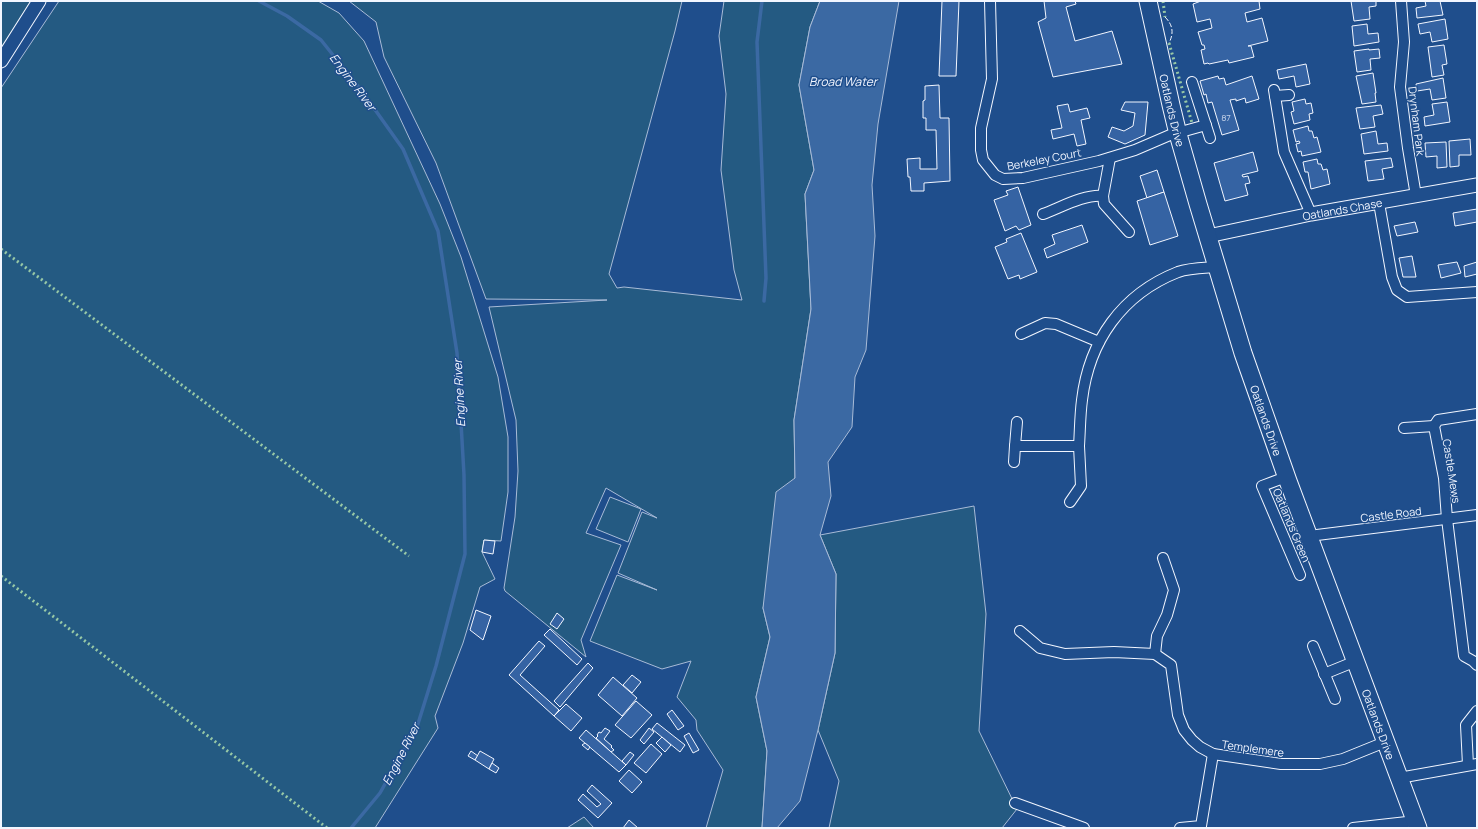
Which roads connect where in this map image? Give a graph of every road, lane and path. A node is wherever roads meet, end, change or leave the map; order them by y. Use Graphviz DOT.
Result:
graph roads {
  1 [pos="39,1"];
  2 [pos="990,1"];
  3 [pos="1148,1"];
  4 [pos="1401,1"];
  5 [pos="1,61"];
  6 [pos="1192,82"];
  7 [pos="1289,95"];
  8 [pos="1206,125"];
  9 [pos="1178,134"];
  10 [pos="1210,138"];
  11 [pos="1110,158"];
  12 [pos="1477,186"];
  13 [pos="1103,196"];
  14 [pos="1416,196"];
  15 [pos="1379,203"];
  16 [pos="1043,214"];
  17 [pos="1311,214"];
  18 [pos="1129,232"];
  19 [pos="1208,236"];
  20 [pos="1217,267"];
  21 [pos="1477,292"];
  22 [pos="1021,334"];
  23 [pos="1099,342"];
  24 [pos="1477,414"];
  25 [pos="1017,422"];
  26 [pos="1434,426"];
  27 [pos="1404,428"];
  28 [pos="1015,446"];
  29 [pos="1079,446"];
  30 [pos="1014,462"];
  31 [pos="1286,476"];
  32 [pos="1070,502"];
  33 [pos="1477,515"];
  34 [pos="1447,519"];
  35 [pos="1309,538"];
  36 [pos="1163,558"];
  37 [pos="1300,575"];
  38 [pos="1020,631"];
  39 [pos="1313,646"];
  40 [pos="1155,654"];
  41 [pos="1356,661"];
  42 [pos="1477,665"];
  43 [pos="1324,674"];
  44 [pos="1335,699"];
  45 [pos="1477,710"];
  46 [pos="1385,742"];
  47 [pos="1213,754"];
  48 [pos="1473,765"];
  49 [pos="1399,778"];
  50 [pos="1014,803"];
  51 [pos="1417,824"];
  52 [pos="1084,828"];
  53 [pos="1180,828"];
  54 [pos="1353,828"];
  1 -- 5 [label="street"];
  2 -- 11 [label="street, Berkeley Court"];
  3 -- 9 [label="main road, Oatlands Drive"];
  4 -- 14 [label="street, Drynham Park"];
  6 -- 8 [label="street"];
  7 -- 17 [label="street"];
  8 -- 9 [label="street, Berkeley Court"];
  8 -- 10 [label="street"];
  9 -- 11 [label="street, Berkeley Court"];
  9 -- 19 [label="main road, Oatlands Drive"];
  11 -- 13 [label="street"];
  12 -- 14 [label="street, Oatlands Chase"];
  13 -- 16 [label="street"];
  13 -- 18 [label="street"];
  14 -- 15 [label="street, Oatlands Chase"];
  15 -- 17 [label="street, Oatlands Chase"];
  15 -- 21 [label="street"];
  17 -- 19 [label="street, Oatlands Chase"];
  19 -- 20 [label="main road, Oatlands Drive"];
  20 -- 23 [label="street"];
  20 -- 31 [label="main road, Oatlands Drive"];
  22 -- 23 [label="street"];
  23 -- 29 [label="street"];
  24 -- 26 [label="street, Castle Mews"];
  25 -- 28 [label="street"];
  26 -- 27 [label="street, Castle Mews"];
  26 -- 34 [label="street, Castle Mews"];
  28 -- 29 [label="street"];
  28 -- 30 [label="street"];
  29 -- 32 [label="street"];
  31 -- 35 [label="main road, Oatlands Drive"];
  31 -- 37 [label="street, Oatlands Green"];
  33 -- 34 [label="street, Castle Road"];
  34 -- 35 [label="street, Castle Road"];
  34 -- 42 [label="street, Castle Mews"];
  35 -- 41 [label="main road, Oatlands Drive"];
  36 -- 40 [label="street"];
  38 -- 40 [label="street"];
  39 -- 43 [label="street"];
  40 -- 47 [label="street, Templemere"];
  41 -- 43 [label="street"];
  41 -- 46 [label="main road, Oatlands Drive"];
  43 -- 44 [label="street"];
  45 -- 48 [label="street"];
  46 -- 47 [label="street, Templemere"];
  46 -- 49 [label="main road, Oatlands Drive"];
  47 -- 53 [label="street"];
  48 -- 49 [label="street"];
  49 -- 51 [label="main road, Oatlands Drive"];
  50 -- 52 [label="street"];
  51 -- 54 [label="street"];
}
